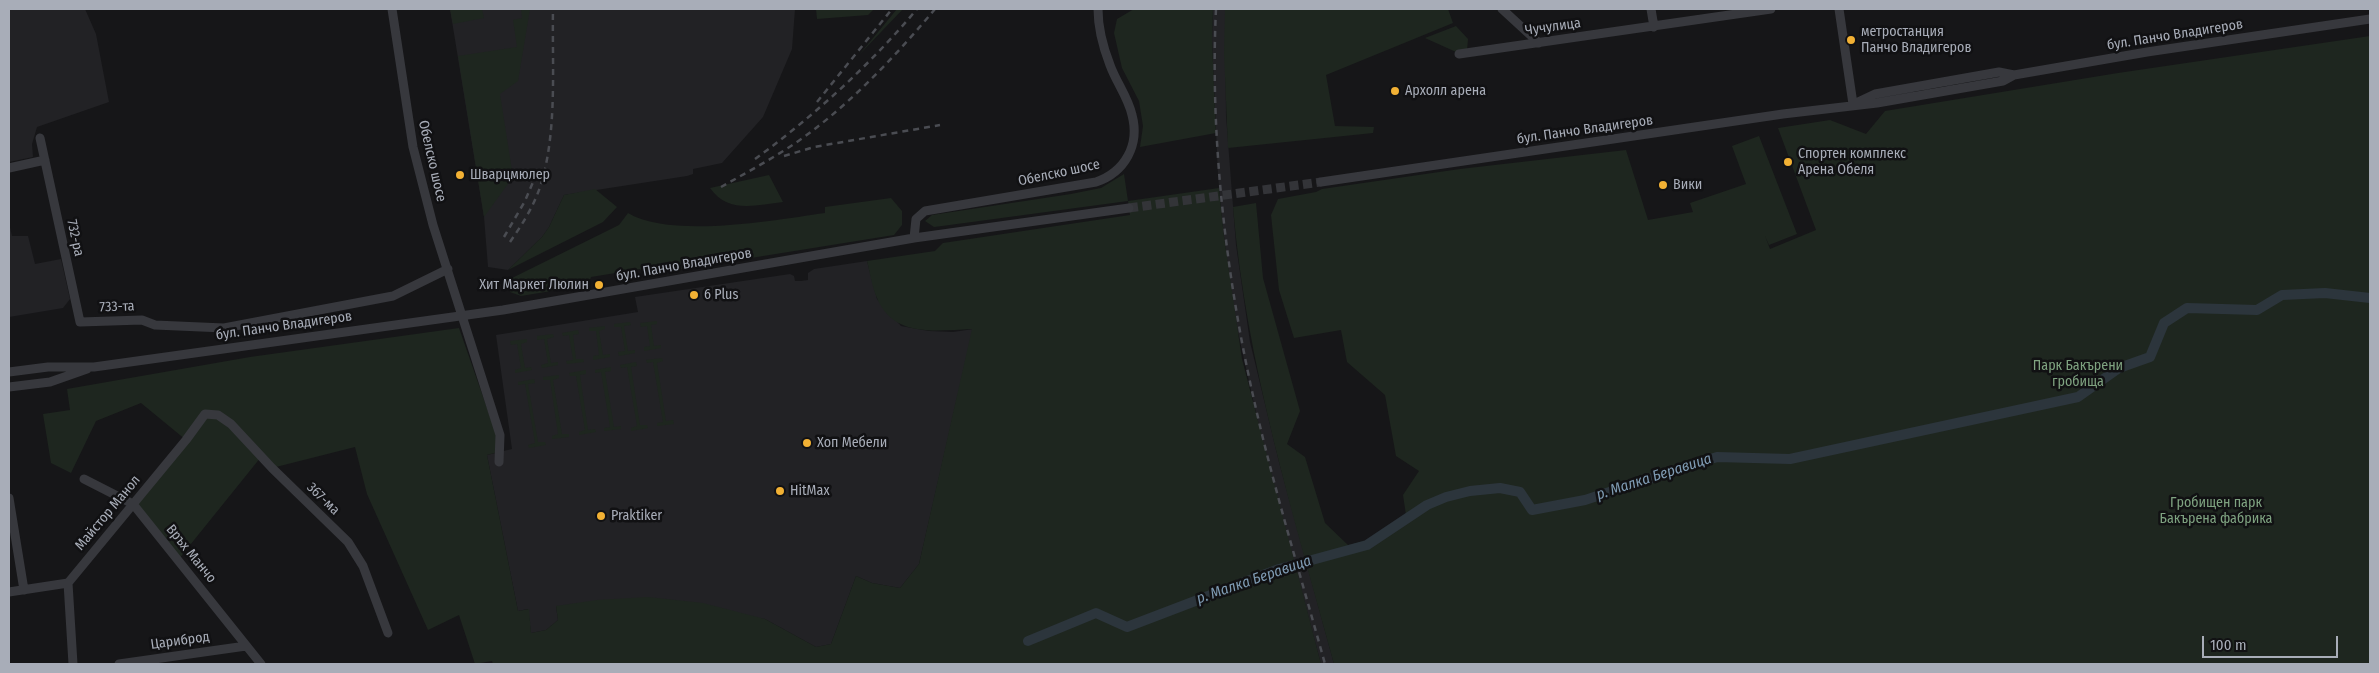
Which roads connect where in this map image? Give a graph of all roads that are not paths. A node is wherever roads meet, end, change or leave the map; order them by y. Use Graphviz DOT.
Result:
graph roads {
  1 [pos="392,9"];
  2 [pos="1098,9"];
  3 [pos="1502,9"];
  4 [pos="1651,9"];
  5 [pos="1771,9"];
  6 [pos="1839,9"];
  7 [pos="2370,19"];
  8 [pos="1654,27"];
  9 [pos="1539,43"];
  10 [pos="1458,54"];
  11 [pos="1853,104"];
  12 [pos="40,138"];
  13 [pos="45,160"];
  14 [pos="9,168"];
  15 [pos="1321,182"];
  16 [pos="1129,208"];
  17 [pos="914,238"];
  18 [pos="448,269"];
  19 [pos="463,315"];
  20 [pos="80,322"];
  21 [pos="94,367"];
  22 [pos="9,372"];
  23 [pos="9,387"];
  24 [pos="205,414"];
  25 [pos="499,462"];
  26 [pos="84,480"];
  27 [pos="9,498"];
  28 [pos="133,504"];
  29 [pos="68,583"];
  30 [pos="24,590"];
  31 [pos="9,592"];
  32 [pos="388,633"];
  33 [pos="246,646"];
  34 [pos="73,664"];
  35 [pos="119,664"];
  36 [pos="261,664"];
  1 -- 18 [label="street, Обелско шосе"];
  2 -- 17 [label="street, Обелско шосе"];
  3 -- 9 [label="street"];
  4 -- 8 [label="street"];
  5 -- 8 [label="street, Чучулица"];
  6 -- 11 [label="street"];
  7 -- 11 [label="street, бул. Панчо Владигеров"];
  8 -- 9 [label="street, Чучулица"];
  9 -- 10 [label="street, Чучулица"];
  11 -- 15 [label="street, бул. Панчо Владигеров"];
  12 -- 13 [label="street, 732-ра"];
  13 -- 14 [label="street"];
  13 -- 20 [label="street, 732-ра"];
  16 -- 17 [label="street, бул. Панчо Владигеров"];
  17 -- 19 [label="street, бул. Панчо Владигеров"];
  18 -- 19 [label="street, Обелско шосе"];
  18 -- 20 [label="street, 733-та"];
  19 -- 21 [label="street, бул. Панчо Владигеров"];
  19 -- 25 [label="street, Обелско шосе"];
  21 -- 22 [label="street, бул. Панчо Владигеров"];
  21 -- 23 [label="street, бул. Панчо Владигеров"];
  24 -- 28 [label="street, Майстор Манол"];
  24 -- 32 [label="street, 367-ма"];
  26 -- 28 [label="street, Връх Манчо"];
  27 -- 30 [label="street"];
  28 -- 29 [label="street, Майстор Манол"];
  28 -- 33 [label="street, Връх Манчо"];
  29 -- 30 [label="street"];
  29 -- 34 [label="street"];
  30 -- 31 [label="street"];
  33 -- 35 [label="street, Цариброд"];
  33 -- 36 [label="street, Връх Манчо"];
}
